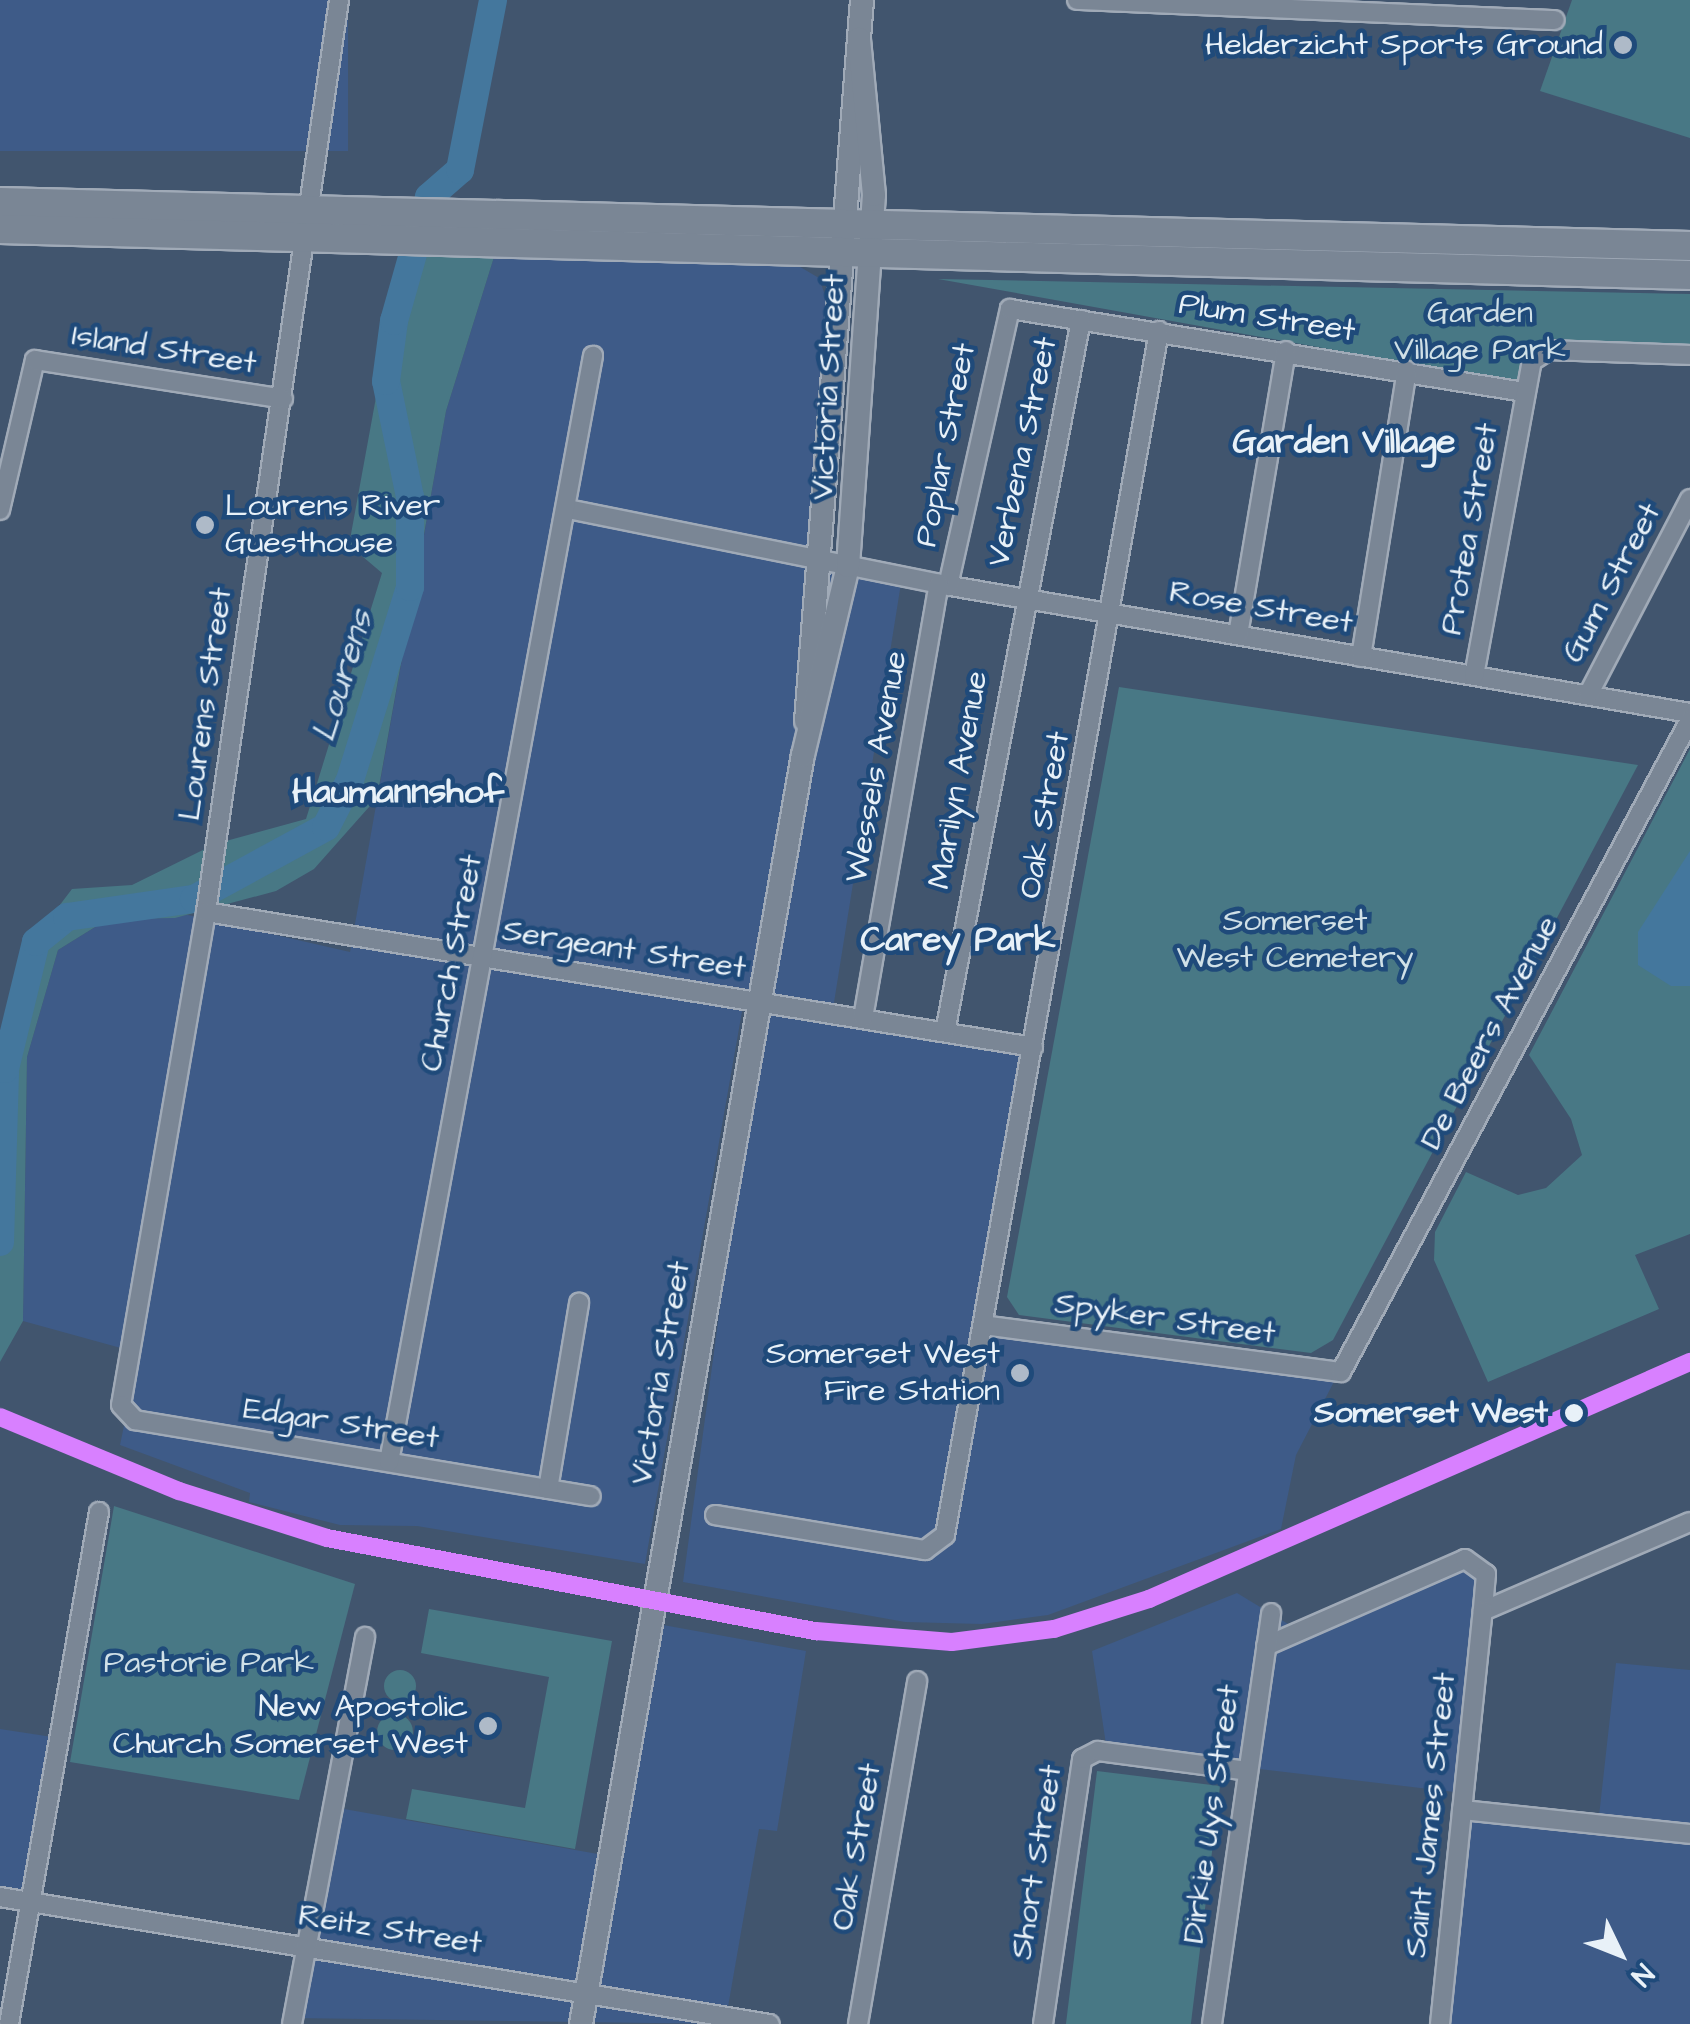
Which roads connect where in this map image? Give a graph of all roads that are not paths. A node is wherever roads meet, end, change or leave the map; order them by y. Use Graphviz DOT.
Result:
graph roads {
  1 [pos="339,0"];
  2 [pos="862,0"];
  3 [pos="1077,0"];
  4 [pos="1467,9"];
  5 [pos="1555,20"];
  6 [pos="0,202"];
  7 [pos="312,205"];
  8 [pos="0,228"];
  9 [pos="307,238"];
  10 [pos="858,239"];
  11 [pos="1690,246"];
  12 [pos="1690,275"];
  13 [pos="1002,317"];
  14 [pos="1081,320"];
  15 [pos="1158,331"];
  16 [pos="1286,351"];
  17 [pos="1690,354"];
  18 [pos="593,356"];
  19 [pos="1407,371"];
  20 [pos="1524,392"];
  21 [pos="283,398"];
  22 [pos="1690,499"];
  23 [pos="568,508"];
  24 [pos="0,510"];
  25 [pos="822,560"];
  26 [pos="848,566"];
  27 [pos="944,585"];
  28 [pos="1023,597"];
  29 [pos="1113,612"];
  30 [pos="1238,635"];
  31 [pos="1361,657"];
  32 [pos="1474,676"];
  33 [pos="1588,695"];
  34 [pos="1690,716"];
  35 [pos="807,734"];
  36 [pos="207,905"];
  37 [pos="484,958"];
  38 [pos="760,1001"];
  39 [pos="863,1018"];
  40 [pos="945,1032"];
  41 [pos="1033,1047"];
  42 [pos="579,1303"];
  43 [pos="983,1325"];
  44 [pos="1340,1372"];
  45 [pos="126,1414"];
  46 [pos="390,1462"];
  47 [pos="548,1488"];
  48 [pos="590,1496"];
  49 [pos="99,1512"];
  50 [pos="714,1515"];
  51 [pos="1690,1522"];
  52 [pos="1483,1611"];
  53 [pos="1271,1613"];
  54 [pos="365,1637"];
  55 [pos="1266,1646"];
  56 [pos="917,1681"];
  57 [pos="1248,1771"];
  58 [pos="1462,1810"];
  59 [pos="1690,1834"];
  60 [pos="0,1896"];
  61 [pos="30,1901"];
  62 [pos="306,1948"];
  63 [pos="586,1993"];
  64 [pos="9,2024"];
  65 [pos="292,2024"];
  66 [pos="581,2024"];
  67 [pos="770,2024"];
  68 [pos="858,2024"];
  69 [pos="1043,2024"];
  70 [pos="1212,2024"];
  71 [pos="1440,2024"];
  1 -- 7 [label="street, Lourens Street"];
  2 -- 10 [label="main road, Victoria Street"];
  3 -- 4 [label="street"];
  4 -- 5 [label="street"];
  6 -- 7 [label="highway"];
  7 -- 9 [label="street, Lourens Street"];
  7 -- 10 [label="highway"];
  8 -- 9 [label="highway"];
  9 -- 10 [label="highway"];
  9 -- 21 [label="street, Lourens Street"];
  10 -- 11 [label="highway"];
  10 -- 12 [label="highway"];
  10 -- 25 [label="main road, Victoria Street"];
  10 -- 26 [label="main road, Victoria Street"];
  13 -- 14 [label="street, Plum Street"];
  13 -- 27 [label="street, Poplar Street"];
  14 -- 15 [label="street, Plum Street"];
  14 -- 28 [label="street, Verbena Street"];
  15 -- 16 [label="street, Plum Street"];
  15 -- 29 [label="street, Oak Street"];
  16 -- 19 [label="street, Plum Street"];
  16 -- 30 [label="street"];
  17 -- 20 [label="street"];
  18 -- 23 [label="street, Church Street"];
  19 -- 20 [label="street, Plum Street"];
  19 -- 31 [label="street"];
  20 -- 32 [label="street, Protea Street"];
  21 -- 24 [label="street, Island Street"];
  21 -- 36 [label="street, Lourens Street"];
  22 -- 33 [label="street, Gum Street"];
  23 -- 25 [label="street, Rose Street"];
  23 -- 37 [label="street, Church Street"];
  25 -- 26 [label="street, Rose Street"];
  25 -- 35 [label="main road, Victoria Street"];
  26 -- 27 [label="street, Rose Street"];
  26 -- 35 [label="main road, Victoria Street"];
  27 -- 28 [label="street, Rose Street"];
  27 -- 39 [label="street, Wessels Avenue"];
  28 -- 29 [label="street, Rose Street"];
  28 -- 40 [label="street, Marilyn Avenue"];
  29 -- 30 [label="street, Rose Street"];
  29 -- 41 [label="street, Oak Street"];
  30 -- 31 [label="street, Rose Street"];
  31 -- 32 [label="street, Rose Street"];
  32 -- 33 [label="street, Rose Street"];
  33 -- 34 [label="street, Rose Street"];
  34 -- 44 [label="street, De Beers Avenue"];
  35 -- 38 [label="main road, Victoria Street"];
  36 -- 37 [label="street, Sergeant Street"];
  36 -- 45 [label="street, Lourens Street"];
  37 -- 38 [label="street, Sergeant Street"];
  37 -- 46 [label="street, Church Street"];
  38 -- 39 [label="street, Sergeant Street"];
  38 -- 63 [label="main road, Victoria Street"];
  39 -- 40 [label="street, Sergeant Street"];
  40 -- 41 [label="street, Sergeant Street"];
  41 -- 43 [label="street, Oak Street"];
  42 -- 47 [label="street"];
  43 -- 44 [label="street, Spyker Street"];
  43 -- 50 [label="street, Oak Street"];
  45 -- 46 [label="street, Edgar Street"];
  46 -- 47 [label="street, Edgar Street"];
  47 -- 48 [label="street, Edgar Street"];
  49 -- 61 [label="street"];
  51 -- 52 [label="street"];
  52 -- 55 [label="street, Saint James Street"];
  52 -- 58 [label="street, Saint James Street"];
  53 -- 55 [label="street, Dirkie Uys Street"];
  54 -- 62 [label="street"];
  55 -- 57 [label="street, Dirkie Uys Street"];
  56 -- 68 [label="street, Oak Street"];
  57 -- 69 [label="street, Short Street"];
  57 -- 70 [label="street, Dirkie Uys Street"];
  58 -- 59 [label="street"];
  58 -- 71 [label="street, Saint James Street"];
  60 -- 61 [label="street, Reitz Street"];
  61 -- 62 [label="street, Reitz Street"];
  61 -- 64 [label="street"];
  62 -- 63 [label="street, Reitz Street"];
  62 -- 65 [label="street"];
  63 -- 66 [label="main road, Victoria Street"];
  63 -- 67 [label="street, Reitz Street"];
}
